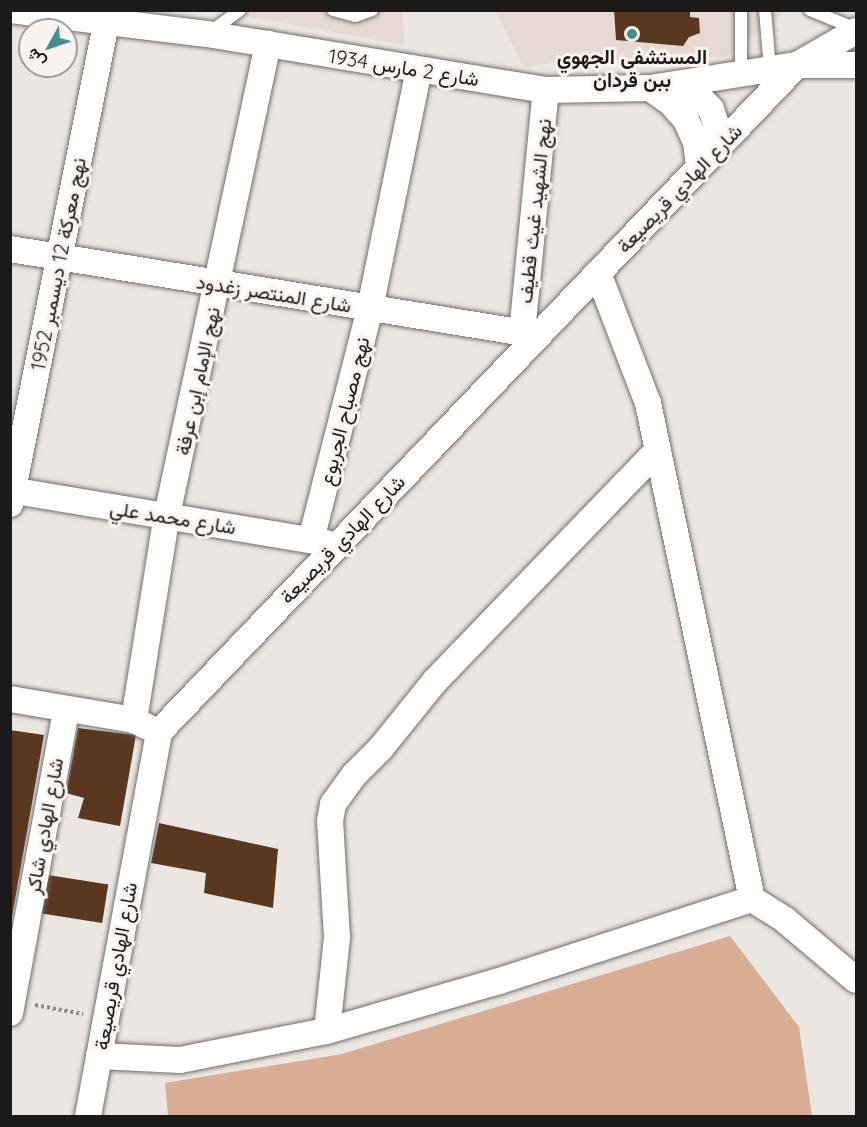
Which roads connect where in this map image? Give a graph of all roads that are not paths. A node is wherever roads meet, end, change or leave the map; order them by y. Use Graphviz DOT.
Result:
graph roads {
  1 [pos="11,10"];
  2 [pos="240,10"];
  3 [pos="333,10"];
  4 [pos="372,10"];
  5 [pos="741,10"];
  6 [pos="765,10"];
  7 [pos="810,10"];
  8 [pos="106,25"];
  9 [pos="856,30"];
  10 [pos="207,34"];
  11 [pos="268,44"];
  12 [pos="797,65"];
  13 [pos="847,66"];
  14 [pos="419,70"];
  15 [pos="770,70"];
  16 [pos="741,75"];
  17 [pos="686,84"];
  18 [pos="650,88"];
  19 [pos="546,90"];
  20 [pos="722,143"];
  21 [pos="699,166"];
  22 [pos="10,249"];
  23 [pos="59,258"];
  24 [pos="598,273"];
  25 [pos="218,285"];
  26 [pos="370,308"];
  27 [pos="530,334"];
  28 [pos="656,452"];
  29 [pos="11,495"];
  30 [pos="167,515"];
  31 [pos="311,540"];
  32 [pos="336,544"];
  33 [pos="10,699"];
  34 [pos="66,710"];
  35 [pos="134,720"];
  36 [pos="159,732"];
  37 [pos="752,899"];
  38 [pos="856,980"];
  39 [pos="12,1007"];
  40 [pos="327,1031"];
  41 [pos="99,1056"];
  42 [pos="88,1116"];
  1 -- 8 [label="street, شارع 2 مارس 1934"];
  2 -- 10 [label="lane"];
  3 -- 4 [label="lane"];
  5 -- 16 [label="lane"];
  6 -- 15 [label="lane"];
  7 -- 9 [label="lane"];
  8 -- 10 [label="street, شارع 2 مارس 1934"];
  8 -- 23 [label="street, نهج معركة 12 ديسمبر 1952"];
  9 -- 13 [label="street"];
  10 -- 11 [label="street, شارع 2 مارس 1934"];
  11 -- 14 [label="street, شارع 2 مارس 1934"];
  11 -- 25 [label="street, نهج الإمام إبن عرفة"];
  12 -- 13 [label="street"];
  12 -- 15 [label="street, شارع 2 مارس 1934"];
  12 -- 20 [label="street, شارع الهادي قريصيعة"];
  14 -- 19 [label="street, شارع 2 مارس 1934"];
  14 -- 26 [label="street, نهج مصباح الجربوع"];
  15 -- 16 [label="street, شارع 2 مارس 1934"];
  16 -- 17 [label="street, شارع 2 مارس 1934"];
  17 -- 18 [label="street, شارع 2 مارس 1934"];
  17 -- 20 [label="street"];
  18 -- 19 [label="street, شارع 2 مارس 1934"];
  18 -- 21 [label="street"];
  19 -- 27 [label="street, نهج الشهيد غيث قطيف"];
  20 -- 21 [label="street, شارع الهادي قريصيعة"];
  21 -- 24 [label="street, شارع الهادي قريصيعة"];
  22 -- 23 [label="street, شارع المنتصر زغدود"];
  23 -- 25 [label="street, شارع المنتصر زغدود"];
  23 -- 29 [label="street, نهج معركة 12 ديسمبر 1952"];
  24 -- 27 [label="street, شارع الهادي قريصيعة"];
  24 -- 28 [label="street"];
  25 -- 26 [label="street, شارع المنتصر زغدود"];
  25 -- 30 [label="street, نهج الإمام إبن عرفة"];
  26 -- 27 [label="street, شارع المنتصر زغدود"];
  26 -- 31 [label="street, نهج مصباح الجربوع"];
  27 -- 32 [label="street, شارع الهادي قريصيعة"];
  28 -- 37 [label="street"];
  28 -- 40 [label="street"];
  29 -- 30 [label="street, شارع محمد علي"];
  30 -- 31 [label="street, شارع محمد علي"];
  30 -- 35 [label="street, نهج الإمام إبن عرفة"];
  31 -- 32 [label="street, شارع محمد علي"];
  32 -- 36 [label="street, شارع الهادي قريصيعة"];
  33 -- 34 [label="street"];
  34 -- 35 [label="street"];
  34 -- 39 [label="street, شارع الهادي شاكر"];
  35 -- 36 [label="street"];
  36 -- 41 [label="street, شارع الهادي قريصيعة"];
  37 -- 38 [label="street"];
  37 -- 40 [label="street"];
  40 -- 41 [label="street"];
  41 -- 42 [label="street, شارع الهادي قريصيعة"];
}
